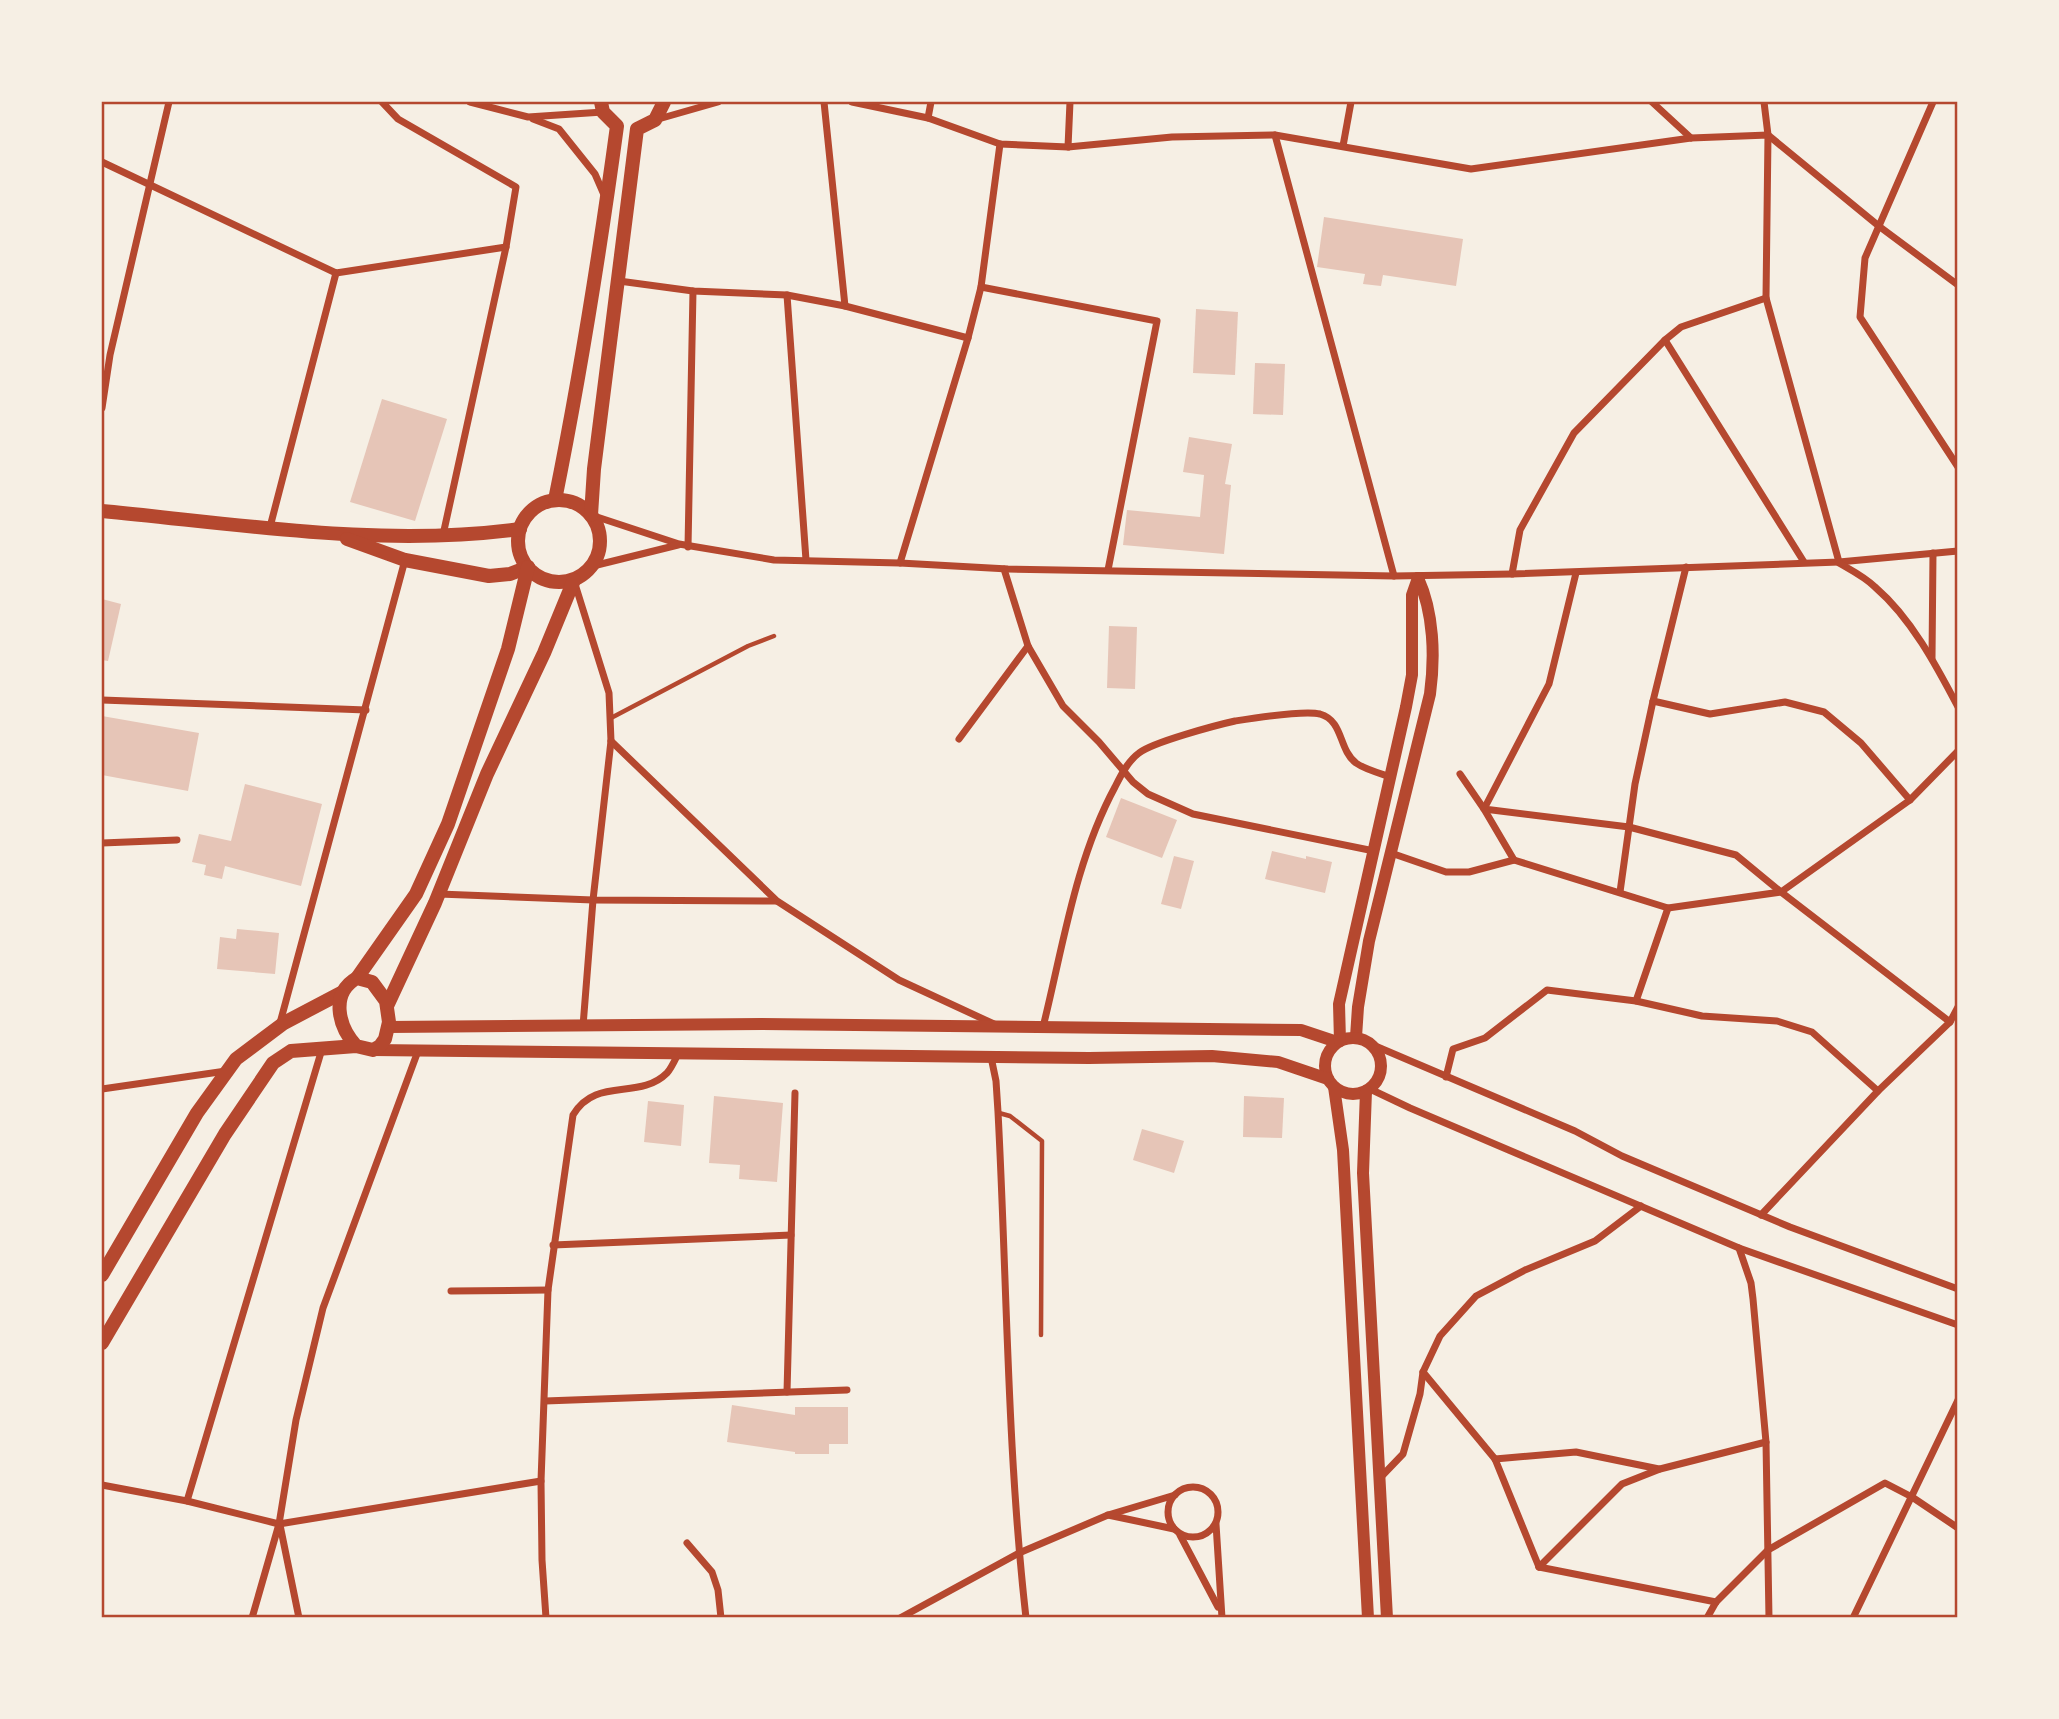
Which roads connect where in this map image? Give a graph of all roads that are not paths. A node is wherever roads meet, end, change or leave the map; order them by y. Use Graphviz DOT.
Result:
graph roads {
  1 [pos="169,102"];
  2 [pos="382,102"];
  3 [pos="470,102"];
  4 [pos="664,102"];
  5 [pos="719,102"];
  6 [pos="824,102"];
  7 [pos="852,102"];
  8 [pos="931,102"];
  9 [pos="1070,102"];
  10 [pos="1351,102"];
  11 [pos="1653,102"];
  12 [pos="1764,102"];
  13 [pos="1933,102"];
  14 [pos="602,107"];
  15 [pos="528,117"];
  16 [pos="928,118"];
  17 [pos="655,120"];
  18 [pos="617,125"];
  19 [pos="637,129"];
  20 [pos="1275,135"];
  21 [pos="1768,135"];
  22 [pos="1691,138"];
  23 [pos="1000,144"];
  24 [pos="1343,146"];
  25 [pos="1068,147"];
  26 [pos="102,162"];
  27 [pos="149,186"];
  28 [pos="607,201"];
  29 [pos="1880,227"];
  30 [pos="506,247"];
  31 [pos="336,273"];
  32 [pos="619,281"];
  33 [pos="1958,285"];
  34 [pos="981,287"];
  35 [pos="693,291"];
  36 [pos="787,295"];
  37 [pos="1766,298"];
  38 [pos="845,306"];
  39 [pos="968,338"];
  40 [pos="1665,340"];
  41 [pos="102,352"];
  42 [pos="110,355"];
  43 [pos="102,408"];
  44 [pos="1958,467"];
  45 [pos="555,500"];
  46 [pos="102,510"];
  47 [pos="591,514"];
  48 [pos="270,527"];
  49 [pos="520,529"];
  50 [pos="336,534"];
  51 [pos="443,535"];
  52 [pos="679,544"];
  53 [pos="688,547"];
  54 [pos="1958,551"];
  55 [pos="1933,553"];
  56 [pos="405,560"];
  57 [pos="806,560"];
  58 [pos="1804,562"];
  59 [pos="1839,562"];
  60 [pos="900,563"];
  61 [pos="593,566"];
  62 [pos="528,567"];
  63 [pos="1686,567"];
  64 [pos="1004,569"];
  65 [pos="1108,570"];
  66 [pos="1576,573"];
  67 [pos="1512,574"];
  68 [pos="1394,576"];
  69 [pos="574,580"];
  70 [pos="774,636"];
  71 [pos="1028,646"];
  72 [pos="1932,659"];
  73 [pos="102,699"];
  74 [pos="1653,701"];
  75 [pos="1958,707"];
  76 [pos="366,710"];
  77 [pos="610,718"];
  78 [pos="959,739"];
  79 [pos="611,741"];
  80 [pos="1958,751"];
  81 [pos="1123,772"];
  82 [pos="1460,774"];
  83 [pos="1391,777"];
  84 [pos="1910,800"];
  85 [pos="1484,809"];
  86 [pos="1629,827"];
  87 [pos="177,840"];
  88 [pos="102,843"];
  89 [pos="1374,850"];
  90 [pos="1391,853"];
  91 [pos="1514,860"];
  92 [pos="1620,892"];
  93 [pos="1780,892"];
  94 [pos="439,894"];
  95 [pos="593,900"];
  96 [pos="777,901"];
  97 [pos="1668,908"];
  98 [pos="357,978"];
  99 [pos="341,993"];
  100 [pos="1636,1001"];
  101 [pos="387,1006"];
  102 [pos="1958,1007"];
  103 [pos="1954,1022"];
  104 [pos="279,1026"];
  105 [pos="583,1026"];
  106 [pos="388,1027"];
  107 [pos="1001,1027"];
  108 [pos="1043,1027"];
  109 [pos="1356,1037"];
  110 [pos="1339,1042"];
  111 [pos="1373,1045"];
  112 [pos="356,1046"];
  113 [pos="323,1049"];
  114 [pos="373,1050"];
  115 [pos="418,1051"];
  116 [pos="678,1054"];
  117 [pos="991,1057"];
  118 [pos="227,1071"];
  119 [pos="1446,1077"];
  120 [pos="1331,1083"];
  121 [pos="102,1089"];
  122 [pos="1368,1090"];
  123 [pos="1878,1091"];
  124 [pos="795,1093"];
  125 [pos="998,1112"];
  126 [pos="1641,1206"];
  127 [pos="1761,1214"];
  128 [pos="791,1235"];
  129 [pos="554,1245"];
  130 [pos="1740,1248"];
  131 [pos="102,1275"];
  132 [pos="1958,1289"];
  133 [pos="548,1290"];
  134 [pos="451,1291"];
  135 [pos="1958,1325"];
  136 [pos="1041,1335"];
  137 [pos="102,1343"];
  138 [pos="1423,1372"];
  139 [pos="846,1390"];
  140 [pos="787,1392"];
  141 [pos="1958,1400"];
  142 [pos="545,1401"];
  143 [pos="1766,1442"];
  144 [pos="1495,1459"];
  145 [pos="1660,1469"];
  146 [pos="1379,1479"];
  147 [pos="541,1482"];
  148 [pos="102,1485"];
  149 [pos="1175,1495"];
  150 [pos="1912,1497"];
  151 [pos="187,1501"];
  152 [pos="1108,1515"];
  153 [pos="279,1524"];
  154 [pos="1216,1524"];
  155 [pos="1958,1528"];
  156 [pos="1177,1532"];
  157 [pos="687,1543"];
  158 [pos="1768,1550"];
  159 [pos="1019,1553"];
  160 [pos="1539,1567"];
  161 [pos="1716,1602"];
  162 [pos="1221,1614"];
  163 [pos="252,1618"];
  164 [pos="299,1618"];
  165 [pos="546,1618"];
  166 [pos="721,1618"];
  167 [pos="900,1618"];
  168 [pos="1026,1618"];
  169 [pos="1368,1618"];
  170 [pos="1387,1618"];
  171 [pos="1707,1618"];
  172 [pos="1769,1618"];
  173 [pos="1853,1618"];
  1 -- 27 [label="street"];
  2 -- 30 [label="street"];
  3 -- 15 [label="street"];
  4 -- 17 [label="main road"];
  5 -- 17 [label="street"];
  6 -- 38 [label="street"];
  7 -- 16 [label="street"];
  8 -- 16 [label="street"];
  9 -- 25 [label="street"];
  10 -- 24 [label="street"];
  11 -- 22 [label="street"];
  12 -- 21 [label="street"];
  13 -- 29 [label="street"];
  14 -- 15 [label="street"];
  14 -- 18 [label="main road"];
  15 -- 28 [label="street"];
  16 -- 23 [label="street"];
  17 -- 19 [label="main road"];
  18 -- 19 [label="main road"];
  18 -- 28 [label="main road"];
  19 -- 32 [label="main road"];
  20 -- 24 [label="street"];
  20 -- 25 [label="street"];
  20 -- 68 [label="street"];
  21 -- 22 [label="street"];
  21 -- 29 [label="street"];
  21 -- 37 [label="street"];
  22 -- 24 [label="street"];
  23 -- 25 [label="street"];
  23 -- 34 [label="street"];
  26 -- 27 [label="street"];
  27 -- 31 [label="street"];
  27 -- 42 [label="street"];
  28 -- 45 [label="main road"];
  29 -- 33 [label="street"];
  29 -- 44 [label="street"];
  30 -- 31 [label="street"];
  30 -- 51 [label="street"];
  31 -- 48 [label="street"];
  32 -- 35 [label="street"];
  32 -- 47 [label="main road"];
  34 -- 39 [label="street"];
  34 -- 65 [label="street"];
  35 -- 36 [label="street"];
  35 -- 53 [label="street"];
  36 -- 38 [label="street"];
  36 -- 57 [label="street"];
  37 -- 40 [label="street"];
  37 -- 59 [label="street"];
  38 -- 39 [label="street"];
  39 -- 60 [label="street"];
  40 -- 58 [label="street"];
  40 -- 67 [label="street"];
  41 -- 42 [label="street"];
  42 -- 43 [label="street"];
  45 -- 47 [label="main road"];
  45 -- 49 [label="main road"];
  46 -- 48 [label="main road"];
  47 -- 52 [label="street"];
  47 -- 61 [label="main road"];
  48 -- 50 [label="main road"];
  49 -- 51 [label="main road"];
  49 -- 62 [label="main road"];
  50 -- 51 [label="main road"];
  50 -- 56 [label="main road"];
  52 -- 53 [label="street"];
  52 -- 61 [label="street"];
  53 -- 57 [label="street"];
  54 -- 55 [label="street"];
  55 -- 59 [label="street"];
  55 -- 72 [label="street"];
  56 -- 62 [label="main road"];
  56 -- 76 [label="street"];
  57 -- 60 [label="street"];
  58 -- 59 [label="street"];
  58 -- 63 [label="street"];
  59 -- 72 [label="street"];
  60 -- 64 [label="street"];
  61 -- 69 [label="main road"];
  62 -- 69 [label="main road"];
  62 -- 98 [label="main road"];
  63 -- 66 [label="street"];
  63 -- 74 [label="street"];
  64 -- 65 [label="street"];
  64 -- 71 [label="street"];
  65 -- 68 [label="street"];
  66 -- 67 [label="street"];
  66 -- 85 [label="street"];
  67 -- 68 [label="street"];
  69 -- 77 [label="street"];
  69 -- 94 [label="main road"];
  70 -- 77 [label="lane"];
  71 -- 78 [label="street"];
  71 -- 81 [label="street"];
  72 -- 75 [label="street"];
  73 -- 76 [label="street"];
  74 -- 84 [label="street"];
  74 -- 86 [label="street"];
  76 -- 104 [label="street"];
  77 -- 79 [label="street"];
  79 -- 95 [label="street"];
  79 -- 96 [label="street"];
  80 -- 84 [label="street"];
  81 -- 83 [label="street"];
  81 -- 89 [label="street"];
  81 -- 108 [label="street"];
  82 -- 85 [label="street"];
  83 -- 89 [label="street"];
  83 -- 90 [label="street"];
  84 -- 93 [label="street"];
  85 -- 86 [label="street"];
  85 -- 91 [label="street"];
  86 -- 92 [label="street"];
  86 -- 93 [label="street"];
  87 -- 88 [label="street"];
  89 -- 110 [label="street"];
  90 -- 91 [label="street"];
  90 -- 109 [label="street"];
  91 -- 92 [label="street"];
  92 -- 97 [label="street"];
  93 -- 97 [label="street"];
  93 -- 103 [label="street"];
  94 -- 95 [label="street"];
  94 -- 101 [label="main road"];
  95 -- 96 [label="street"];
  95 -- 105 [label="street"];
  96 -- 107 [label="street"];
  97 -- 100 [label="street"];
  98 -- 99 [label="main road"];
  98 -- 101 [label="main road"];
  99 -- 104 [label="main road"];
  99 -- 112 [label="main road"];
  100 -- 119 [label="street"];
  100 -- 123 [label="street"];
  101 -- 106 [label="main road"];
  102 -- 103 [label="street"];
  103 -- 123 [label="street"];
  104 -- 118 [label="main road"];
  105 -- 106 [label="street"];
  105 -- 107 [label="street"];
  106 -- 114 [label="main road"];
  107 -- 108 [label="street"];
  108 -- 110 [label="street"];
  109 -- 110 [label="street"];
  109 -- 111 [label="street"];
  110 -- 120 [label="street"];
  111 -- 119 [label="street"];
  111 -- 122 [label="street"];
  112 -- 113 [label="main road"];
  112 -- 114 [label="main road"];
  113 -- 137 [label="main road"];
  113 -- 151 [label="street"];
  114 -- 115 [label="street"];
  115 -- 116 [label="street"];
  115 -- 153 [label="street"];
  116 -- 117 [label="street"];
  116 -- 129 [label="street"];
  117 -- 120 [label="street"];
  117 -- 125 [label="street"];
  118 -- 121 [label="street"];
  118 -- 131 [label="main road"];
  119 -- 127 [label="street"];
  120 -- 122 [label="street"];
  120 -- 169 [label="street"];
  122 -- 126 [label="street"];
  122 -- 146 [label="street"];
  123 -- 127 [label="street"];
  124 -- 128 [label="street"];
  125 -- 136 [label="lane"];
  125 -- 159 [label="street"];
  126 -- 130 [label="street"];
  126 -- 138 [label="street"];
  127 -- 132 [label="street"];
  128 -- 129 [label="street"];
  128 -- 140 [label="street"];
  129 -- 133 [label="street"];
  130 -- 135 [label="street"];
  130 -- 143 [label="street"];
  133 -- 134 [label="street"];
  133 -- 142 [label="street"];
  138 -- 144 [label="street"];
  138 -- 146 [label="street"];
  139 -- 140 [label="street"];
  140 -- 142 [label="street"];
  141 -- 150 [label="street"];
  142 -- 147 [label="street"];
  143 -- 145 [label="street"];
  143 -- 158 [label="street"];
  144 -- 145 [label="street"];
  144 -- 160 [label="street"];
  145 -- 160 [label="street"];
  146 -- 170 [label="street"];
  147 -- 153 [label="street"];
  147 -- 165 [label="street"];
  148 -- 151 [label="street"];
  149 -- 152 [label="street"];
  149 -- 154 [label="street"];
  149 -- 156 [label="street"];
  150 -- 155 [label="street"];
  150 -- 158 [label="street"];
  150 -- 173 [label="street"];
  151 -- 153 [label="street"];
  152 -- 156 [label="street"];
  152 -- 159 [label="street"];
  153 -- 163 [label="street"];
  153 -- 164 [label="street"];
  154 -- 156 [label="street"];
  154 -- 162 [label="street"];
  156 -- 162 [label="street"];
  157 -- 166 [label="street"];
  158 -- 161 [label="street"];
  158 -- 172 [label="street"];
  159 -- 167 [label="street"];
  159 -- 168 [label="street"];
  160 -- 161 [label="street"];
  161 -- 171 [label="street"];
}
